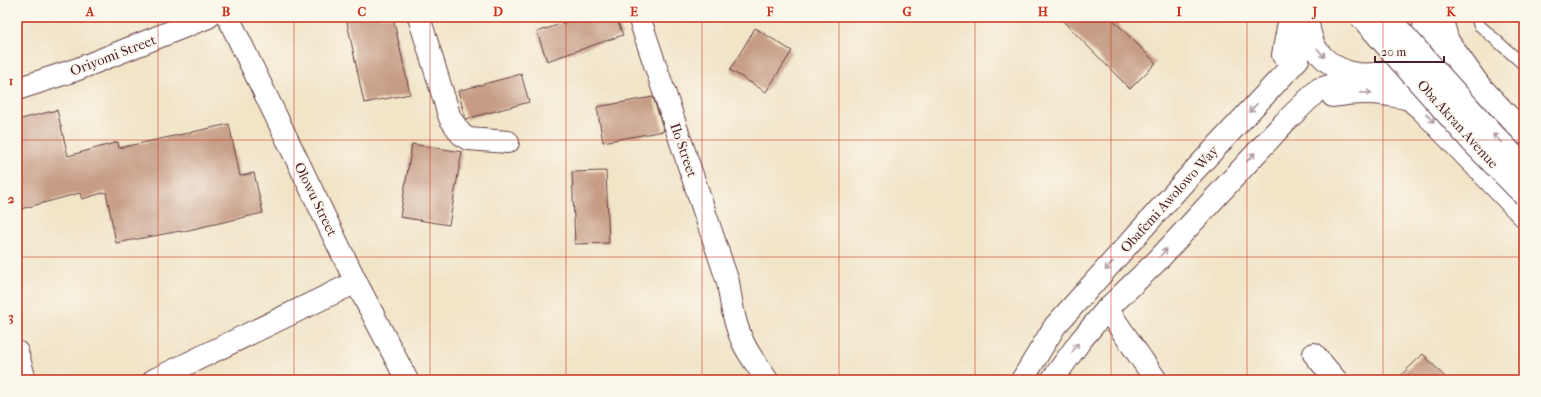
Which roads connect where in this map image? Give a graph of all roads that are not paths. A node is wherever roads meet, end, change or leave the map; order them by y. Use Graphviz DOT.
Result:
graph roads {
  1 [pos="208,17"];
  2 [pos="228,17"];
  3 [pos="419,17"];
  4 [pos="639,17"];
  5 [pos="1290,17"];
  6 [pos="1307,17"];
  7 [pos="1361,17"];
  8 [pos="1388,17"];
  9 [pos="1477,17"];
  10 [pos="1430,18"];
  11 [pos="1524,65"];
  12 [pos="1374,74"];
  13 [pos="17,89"];
  14 [pos="1269,91"];
  15 [pos="1409,99"];
  16 [pos="1301,106"];
  17 [pos="1524,133"];
  18 [pos="508,142"];
  19 [pos="1524,166"];
  20 [pos="1524,195"];
  21 [pos="1524,216"];
  22 [pos="356,282"];
  23 [pos="1107,309"];
  24 [pos="17,352"];
  25 [pos="1314,354"];
  26 [pos="25,380"];
  27 [pos="154,380"];
  28 [pos="407,380"];
  29 [pos="767,380"];
  30 [pos="1022,380"];
  31 [pos="1052,380"];
  32 [pos="1156,380"];
  33 [pos="1336,380"];
  1 -- 13 [label="main road, Oriyomi Street"];
  2 -- 22 [label="main road, Olowu Street"];
  3 -- 18 [label="main road"];
  4 -- 29 [label="main road, Ilo Street"];
  5 -- 14 [label="main road"];
  6 -- 12 [label="main road, Obafemi Awolowo Way, one-way"];
  6 -- 14 [label="main road, Obafemi Awolowo Way"];
  7 -- 20 [label="main road, Oba Akran Avenue, bridge"];
  19 -- 8 [label="main road, Oba Akran Avenue, one-way, bridge"];
  9 -- 11 [label="lane"];
  10 -- 12 [label="main road"];
  10 -- 17 [label="main road"];
  12 -- 15 [label="main road"];
  12 -- 16 [label="main road"];
  14 -- 30 [label="main road, Obafemi Awolowo Way, one-way"];
  16 -- 15 [label="main road, one-way"];
  15 -- 21 [label="main road, one-way"];
  23 -- 16 [label="main road, one-way"];
  22 -- 27 [label="main road"];
  22 -- 28 [label="main road, Olowu Street"];
  31 -- 23 [label="main road, one-way"];
  23 -- 32 [label="main road"];
  24 -- 26 [label="main road"];
  25 -- 33 [label="main road"];
}
